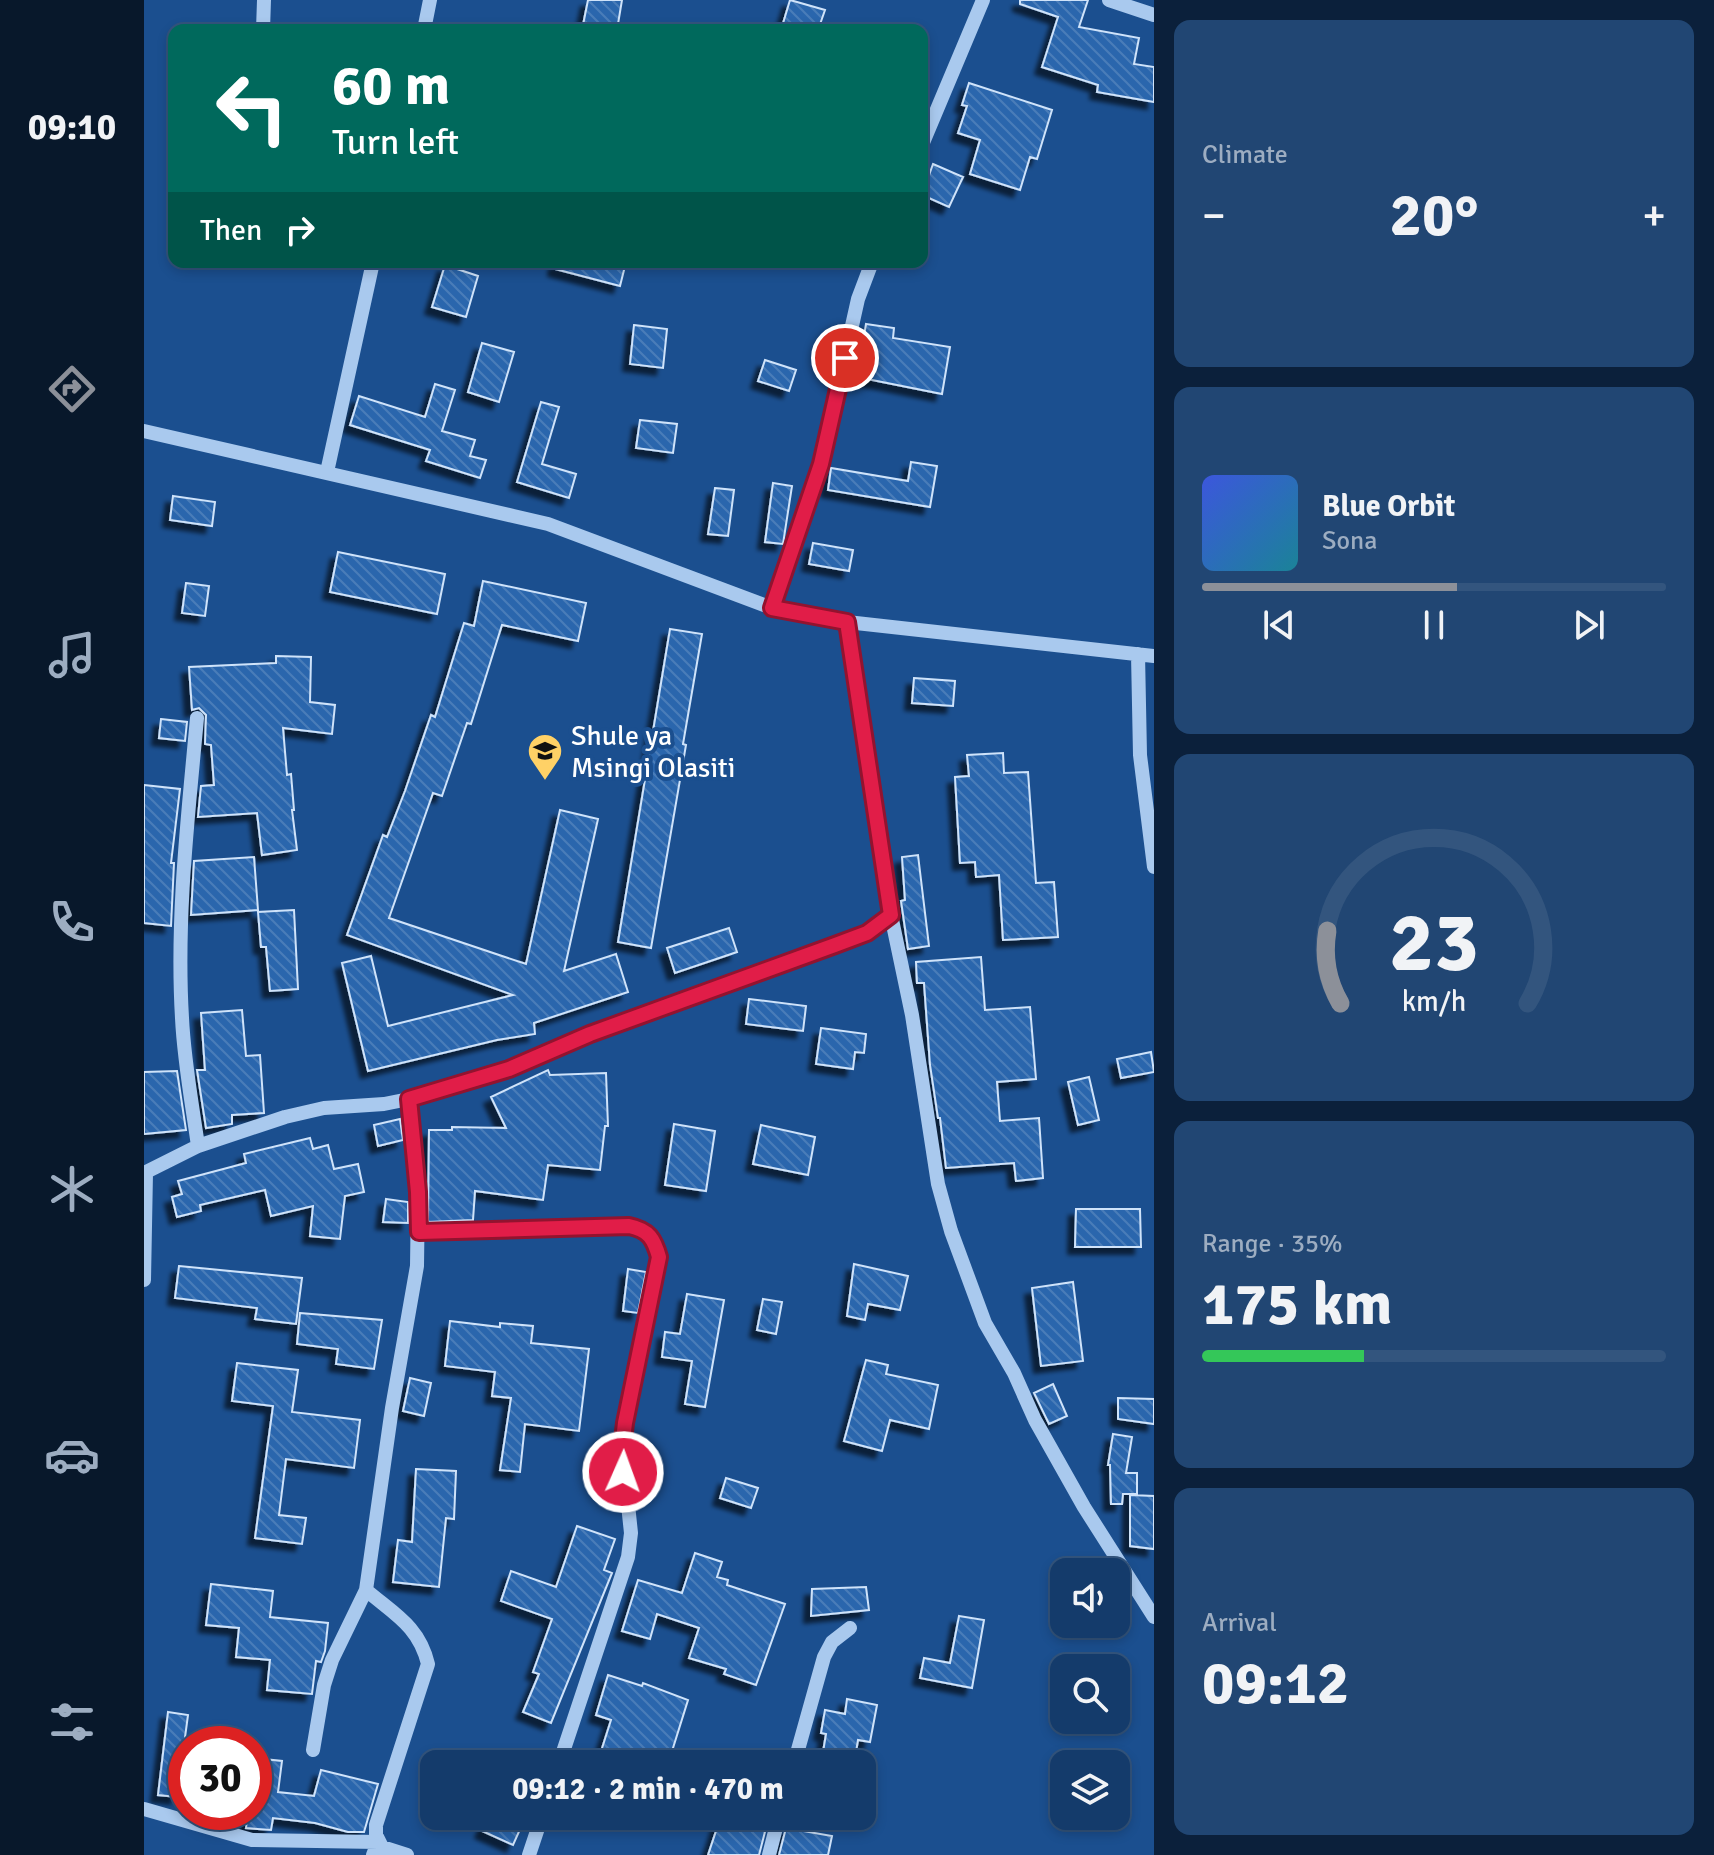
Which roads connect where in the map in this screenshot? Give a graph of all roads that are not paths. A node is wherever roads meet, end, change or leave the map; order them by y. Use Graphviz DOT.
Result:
graph roads {
  1 [pos="264,0"];
  2 [pos="430,0"];
  3 [pos="983,0"];
  4 [pos="1109,0"];
  5 [pos="1154,15"];
  6 [pos="263,24"];
  7 [pos="425,24"];
  8 [pos="928,131"];
  9 [pos="372,268"];
  10 [pos="870,268"];
  11 [pos="144,431"];
  12 [pos="327,472"];
  13 [pos="772,608"];
  14 [pos="847,622"];
  15 [pos="1138,654"];
  16 [pos="1154,656"];
  17 [pos="197,718"];
  18 [pos="1154,867"];
  19 [pos="891,915"];
  20 [pos="409,1099"];
  21 [pos="198,1146"];
  22 [pos="145,1173"];
  23 [pos="419,1232"];
  24 [pos="144,1280"];
  25 [pos="366,1590"];
  26 [pos="1154,1617"];
  27 [pos="850,1628"];
  28 [pos="313,1750"];
  29 [pos="564,1750"];
  30 [pos="798,1750"];
  31 [pos="144,1809"];
  32 [pos="537,1830"];
  33 [pos="775,1830"];
  34 [pos="376,1848"];
  35 [pos="407,1855"];
  36 [pos="529,1855"];
  37 [pos="769,1855"];
  1 -- 6 [label="street"];
  2 -- 7 [label="street"];
  3 -- 8 [label="street"];
  4 -- 5 [label="street"];
  9 -- 12 [label="street"];
  10 -- 13 [label="street"];
  11 -- 12 [label="street"];
  12 -- 13 [label="street"];
  13 -- 14 [label="street"];
  14 -- 15 [label="street"];
  14 -- 19 [label="street"];
  15 -- 16 [label="street"];
  15 -- 18 [label="street"];
  17 -- 21 [label="street"];
  19 -- 20 [label="street"];
  19 -- 26 [label="street"];
  20 -- 21 [label="street"];
  20 -- 23 [label="street"];
  21 -- 22 [label="street"];
  22 -- 24 [label="street"];
  23 -- 25 [label="street"];
  23 -- 29 [label="street"];
  25 -- 28 [label="street"];
  25 -- 34 [label="street"];
  27 -- 30 [label="street"];
  31 -- 34 [label="street"];
  32 -- 36 [label="street"];
  33 -- 37 [label="street"];
  34 -- 35 [label="street"];
}
